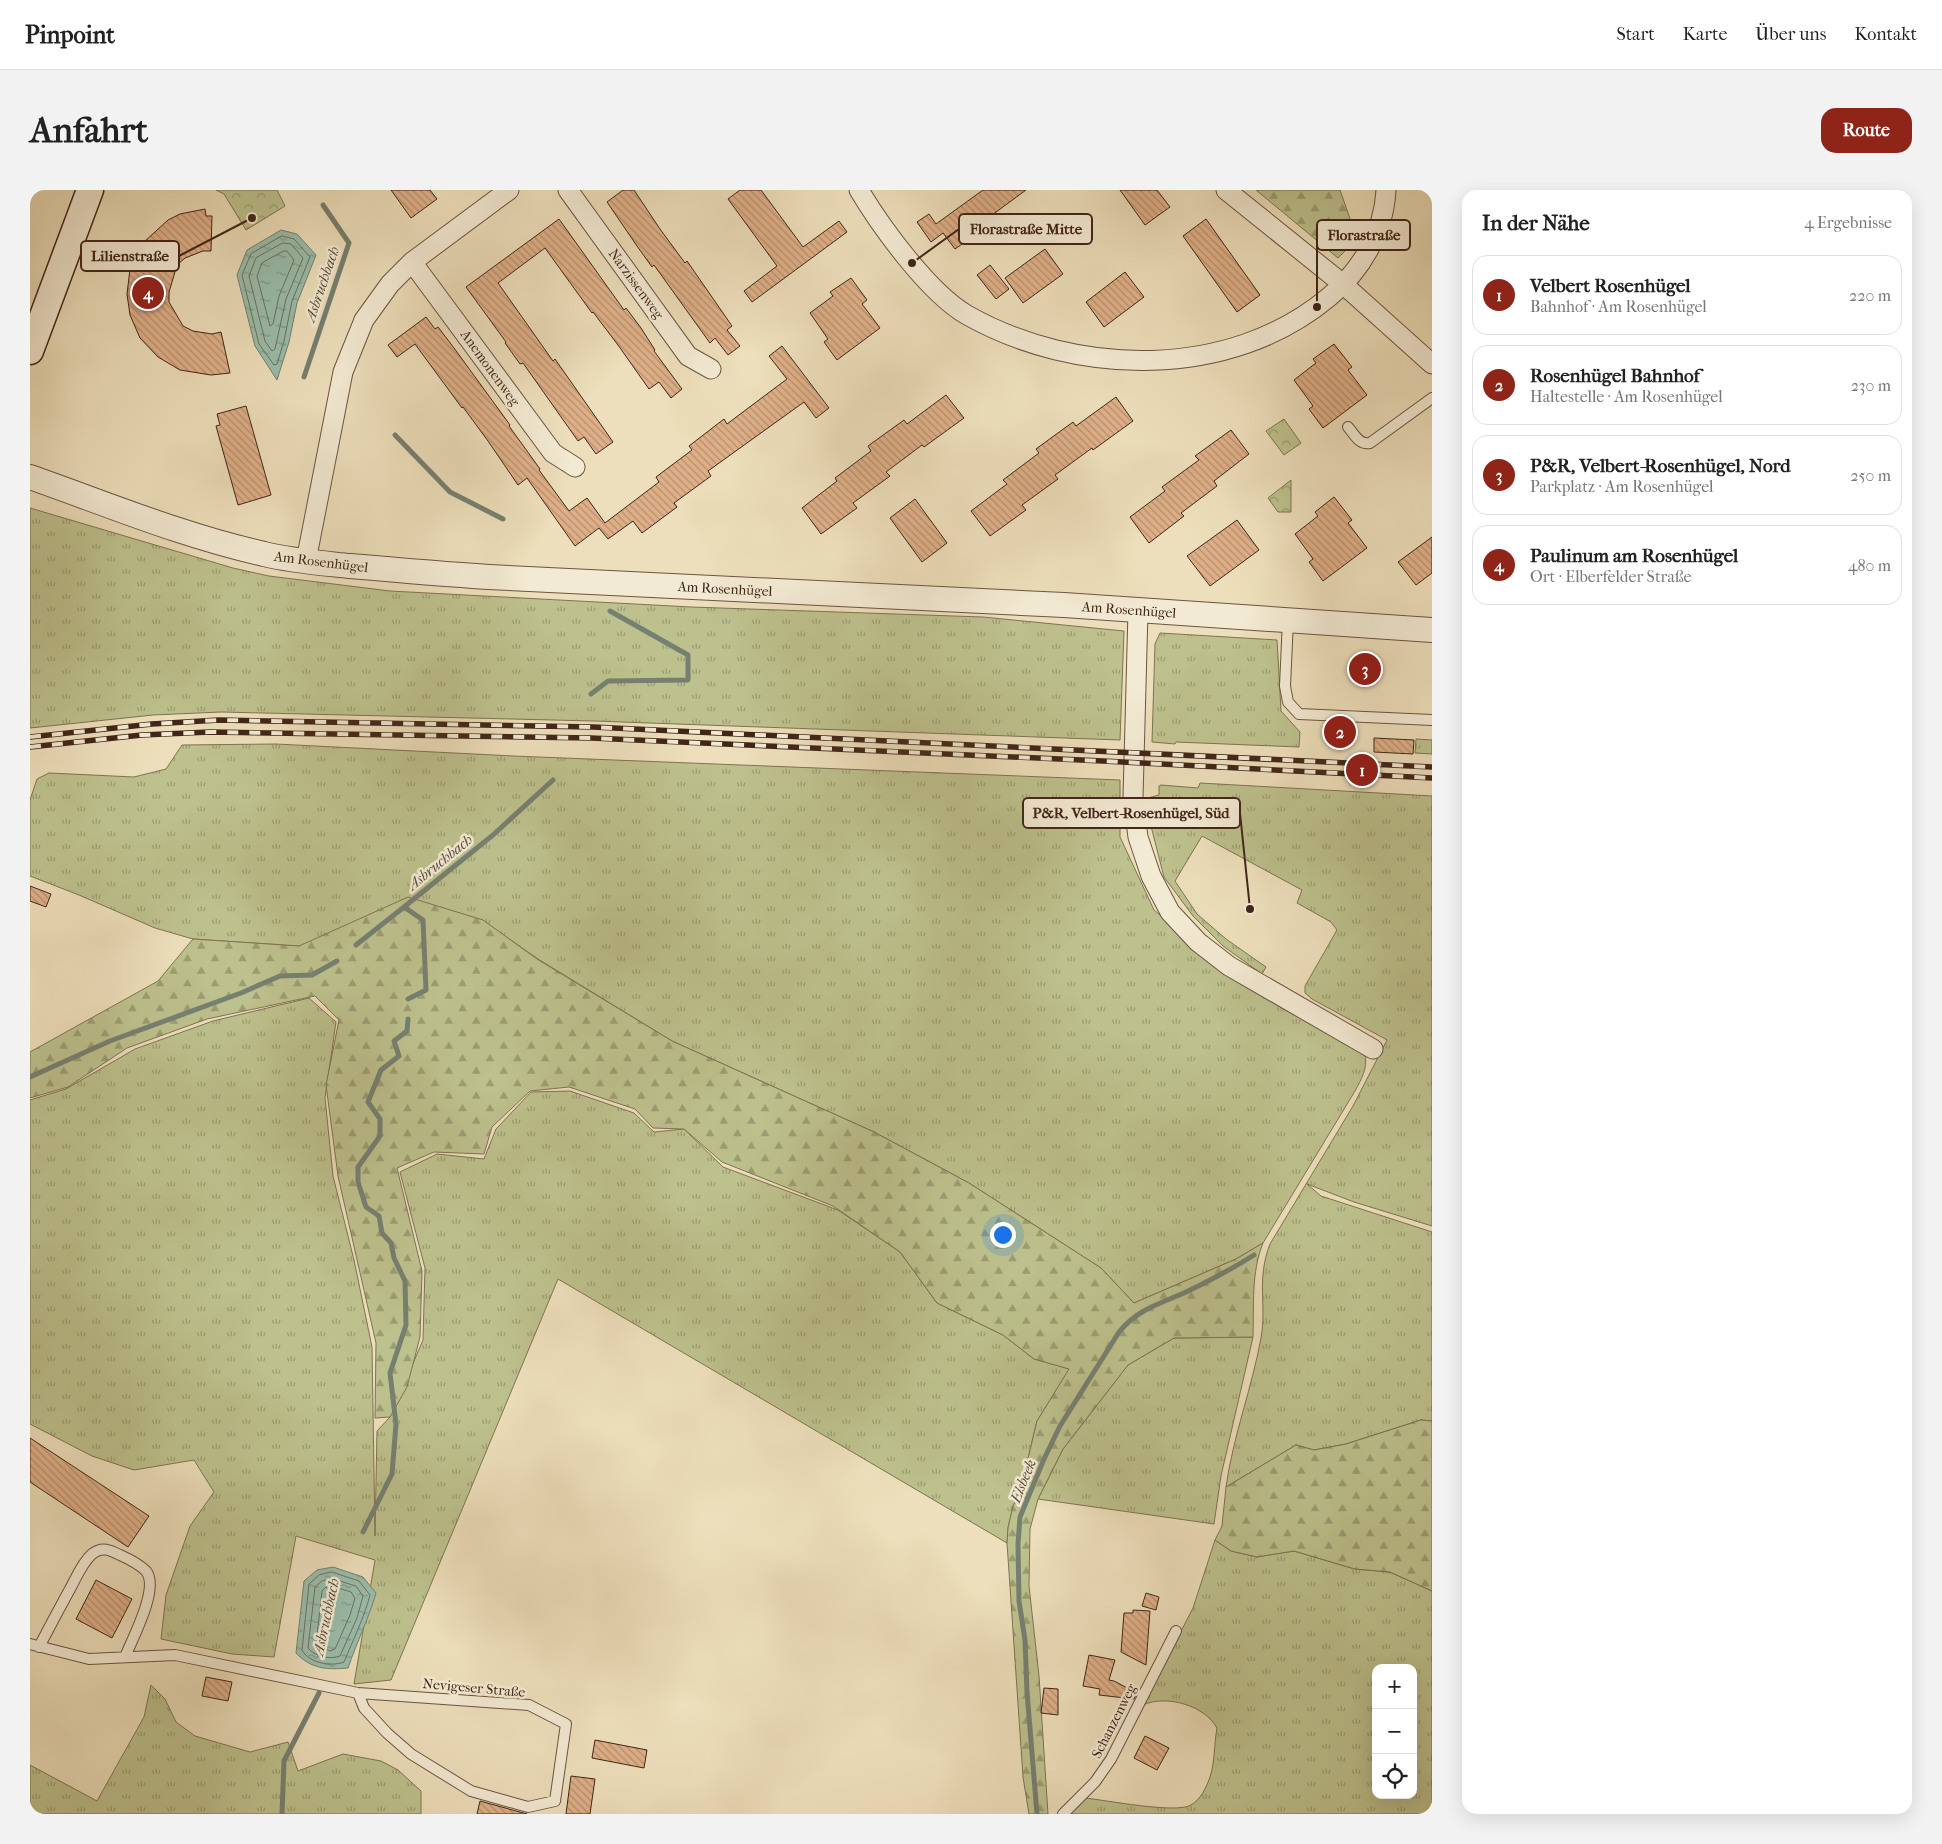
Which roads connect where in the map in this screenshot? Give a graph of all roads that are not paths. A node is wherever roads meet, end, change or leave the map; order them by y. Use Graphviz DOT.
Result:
graph roads {
  1 [pos="90,190"];
  2 [pos="509,190"];
  3 [pos="568,190"];
  4 [pos="859,190"];
  5 [pos="1226,190"];
  6 [pos="1386,190"];
  7 [pos="412,262"];
  8 [pos="1344,285"];
  9 [pos="32,341"];
  10 [pos="1432,364"];
  11 [pos="711,369"];
  12 [pos="1432,398"];
  13 [pos="1348,427"];
  14 [pos="575,467"];
  15 [pos="30,477"];
  16 [pos="306,561"];
  17 [pos="1138,611"];
  18 [pos="1288,620"];
  19 [pos="1432,630"];
  20 [pos="1432,720"];
  21 [pos="1372,1048"];
  22 [pos="1176,1630"];
  23 [pos="35,1646"];
  24 [pos="125,1657"];
  25 [pos="358,1693"];
  26 [pos="1062,1814"];
  1 -- 9 [label="main road"];
  2 -- 7 [label="street"];
  3 -- 11 [label="street, Narzissenweg"];
  4 -- 8 [label="street"];
  5 -- 8 [label="street"];
  6 -- 8 [label="street"];
  7 -- 14 [label="street, Anemonenweg"];
  7 -- 16 [label="street"];
  8 -- 10 [label="street"];
  12 -- 13 [label="lane"];
  15 -- 16 [label="street, Am Rosenhügel"];
  16 -- 17 [label="street, Am Rosenhügel"];
  17 -- 18 [label="street, Am Rosenhügel"];
  17 -- 21 [label="street"];
  18 -- 19 [label="street, Am Rosenhügel"];
  18 -- 20 [label="lane"];
  22 -- 26 [label="lane, Schanzenweg"];
  23 -- 24 [label="lane, Nevigeser Straße"];
  23 -- 24 [label="lane"];
  24 -- 25 [label="lane, Nevigeser Straße"];
  25 -- 25 [label="lane, Nevigeser Straße"];
}
